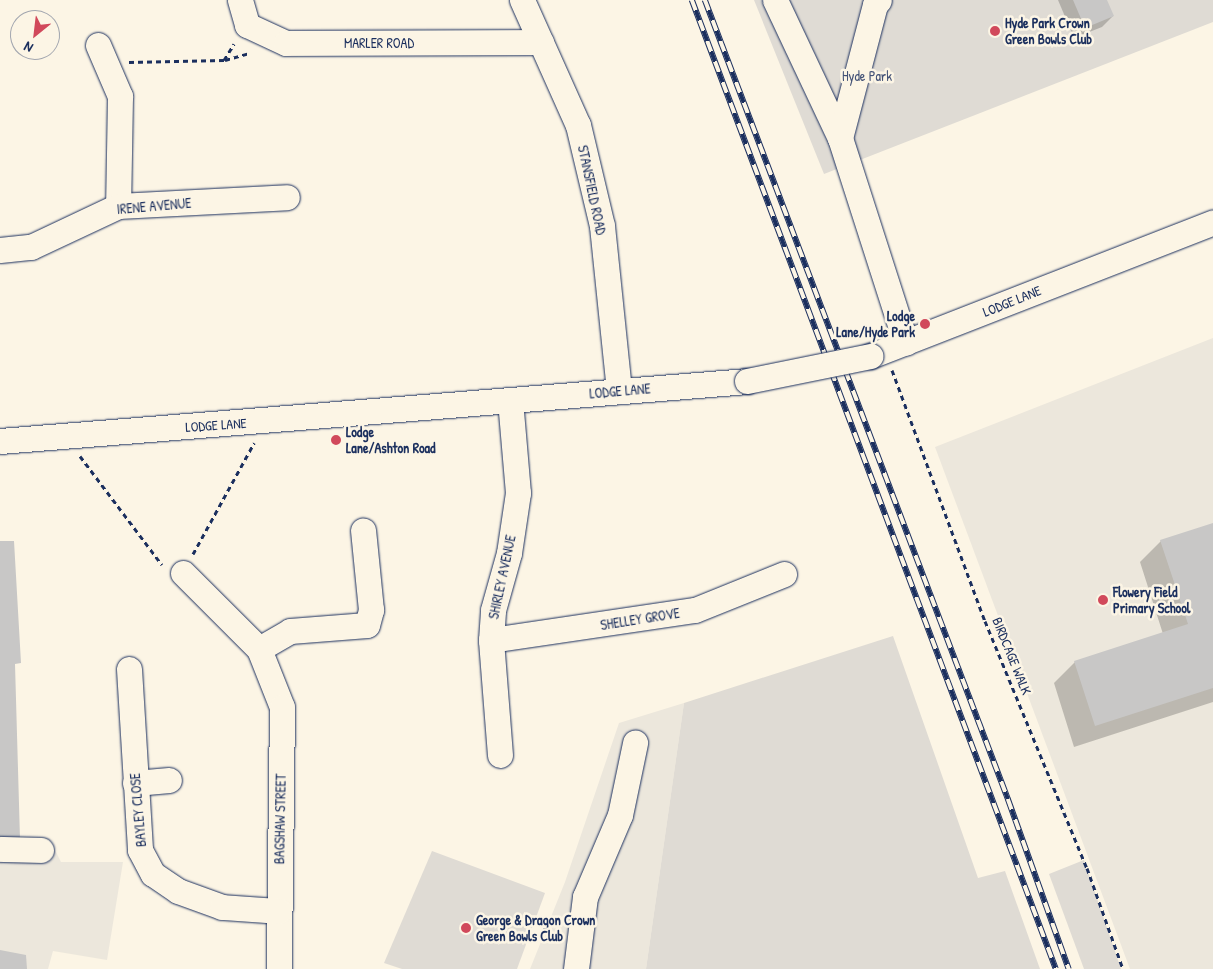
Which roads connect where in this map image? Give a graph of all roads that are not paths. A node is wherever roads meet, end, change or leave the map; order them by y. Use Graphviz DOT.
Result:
graph roads {
  1 [pos="240,0"];
  2 [pos="522,0"];
  3 [pos="775,0"];
  4 [pos="879,0"];
  5 [pos="540,42"];
  6 [pos="98,45"];
  7 [pos="840,138"];
  8 [pos="287,197"];
  9 [pos="118,206"];
  10 [pos="1213,222"];
  11 [pos="0,250"];
  12 [pos="887,350"];
  13 [pos="619,391"];
  14 [pos="510,400"];
  15 [pos="0,441"];
  16 [pos="363,530"];
  17 [pos="182,573"];
  18 [pos="784,574"];
  19 [pos="491,640"];
  20 [pos="264,660"];
  21 [pos="129,669"];
  22 [pos="635,742"];
  23 [pos="500,755"];
  24 [pos="169,780"];
  25 [pos="135,782"];
  26 [pos="0,849"];
  27 [pos="41,850"];
  28 [pos="279,911"];
  29 [pos="280,969"];
  30 [pos="576,969"];
  1 -- 5 [label="street, MARLER ROAD"];
  2 -- 5 [label="street, STANSFIELD ROAD"];
  3 -- 7 [label="street"];
  4 -- 7 [label="street"];
  5 -- 13 [label="street, STANSFIELD ROAD"];
  6 -- 9 [label="street"];
  7 -- 12 [label="street"];
  8 -- 9 [label="street, IRENE AVENUE"];
  9 -- 11 [label="street, IRENE AVENUE"];
  10 -- 12 [label="street, LODGE LANE"];
  12 -- 13 [label="street, LODGE LANE, bridge"];
  13 -- 14 [label="street, LODGE LANE"];
  14 -- 15 [label="street, LODGE LANE"];
  14 -- 19 [label="street, SHIRLEY AVENUE"];
  16 -- 20 [label="street"];
  17 -- 20 [label="street"];
  18 -- 19 [label="street, SHELLEY GROVE"];
  19 -- 23 [label="street, SHIRLEY AVENUE"];
  20 -- 28 [label="street, BAGSHAW STREET"];
  21 -- 25 [label="street, BAYLEY CLOSE"];
  22 -- 30 [label="street"];
  24 -- 25 [label="street"];
  25 -- 28 [label="street, BAYLEY CLOSE"];
  26 -- 27 [label="street"];
  28 -- 29 [label="street, BAGSHAW STREET"];
}
